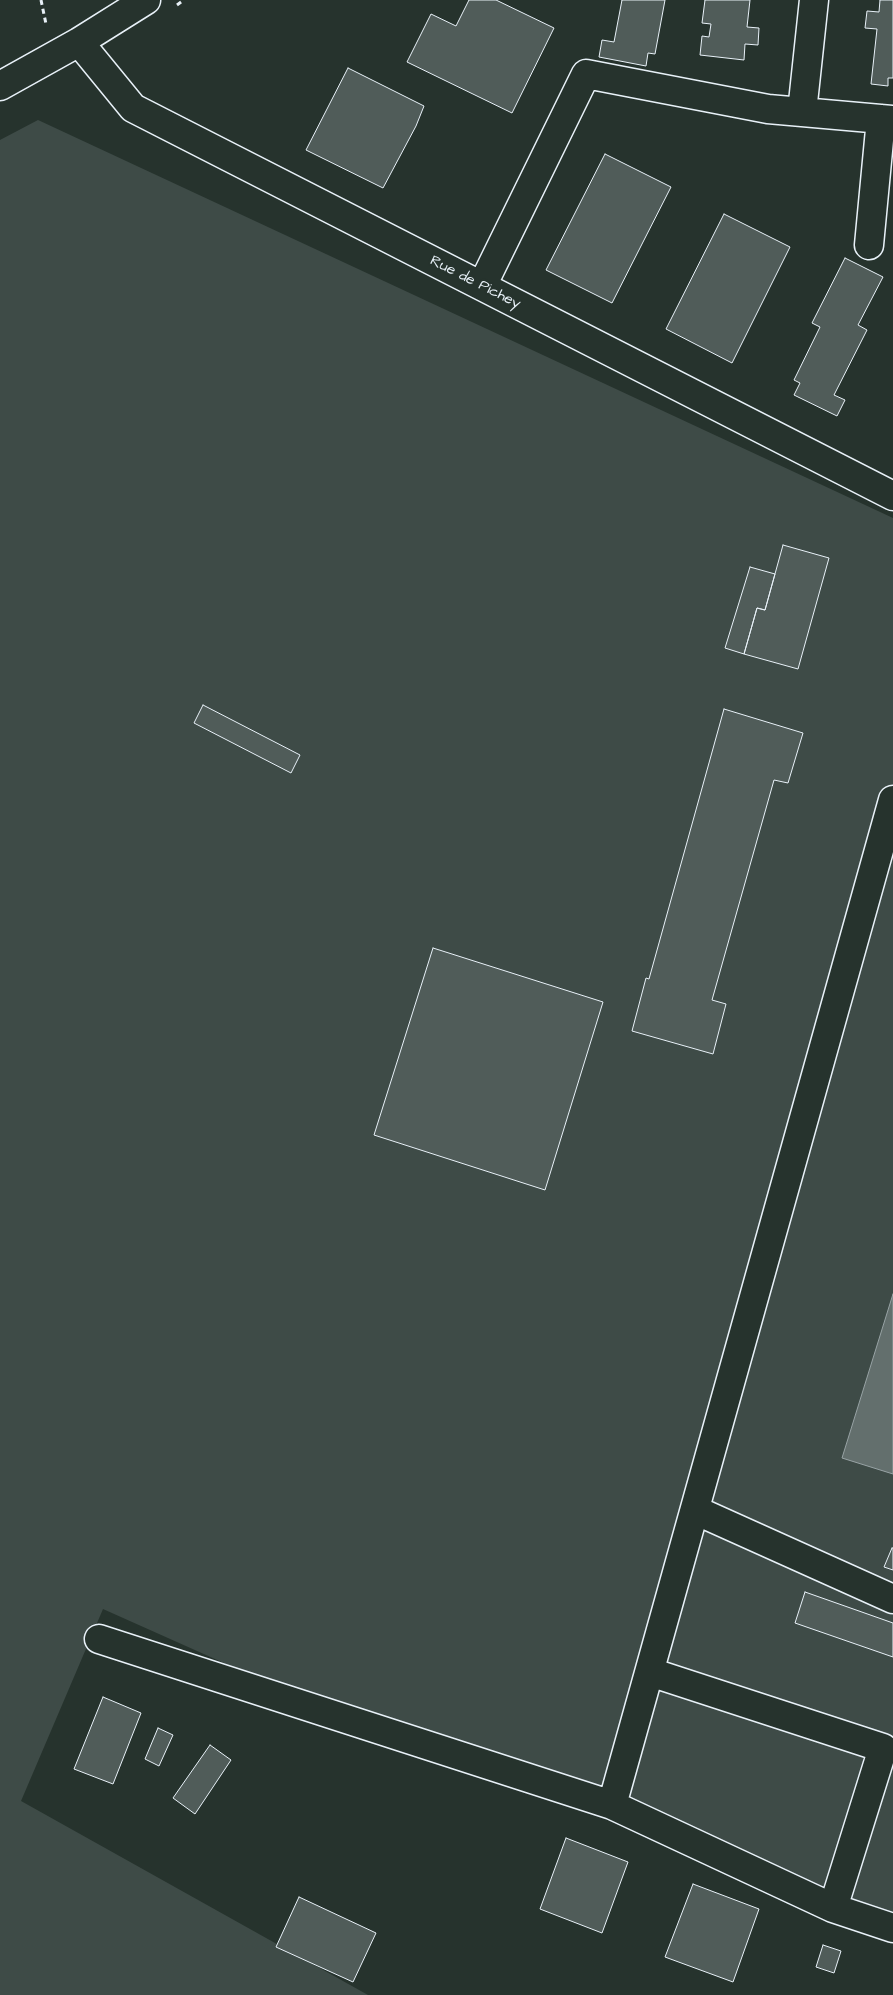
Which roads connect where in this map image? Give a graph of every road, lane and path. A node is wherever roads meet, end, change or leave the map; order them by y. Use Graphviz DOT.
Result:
graph roads {
  1 [pos="146,0"];
  2 [pos="814,0"];
  3 [pos="79,42"];
  4 [pos="0,86"];
  5 [pos="802,112"];
  6 [pos="887,120"];
  7 [pos="869,245"];
  8 [pos="482,286"];
  9 [pos="893,496"];
  10 [pos="893,800"];
  11 [pos="695,1510"];
  12 [pos="893,1599"];
  13 [pos="98,1639"];
  14 [pos="650,1672"];
  15 [pos="612,1806"];
  16 [pos="833,1908"];
  17 [pos="893,1928"];
  1 -- 3 [label="street"];
  2 -- 5 [label="street"];
  3 -- 4 [label="street"];
  3 -- 8 [label="street, Rue de Pichey"];
  5 -- 6 [label="street"];
  5 -- 8 [label="street"];
  6 -- 7 [label="street"];
  8 -- 9 [label="street, Rue de Pichey"];
  10 -- 11 [label="street"];
  11 -- 12 [label="street"];
  11 -- 14 [label="street"];
  13 -- 15 [label="street"];
  14 -- 15 [label="street"];
  14 -- 16 [label="street"];
  15 -- 16 [label="street"];
  16 -- 17 [label="street"];
}
